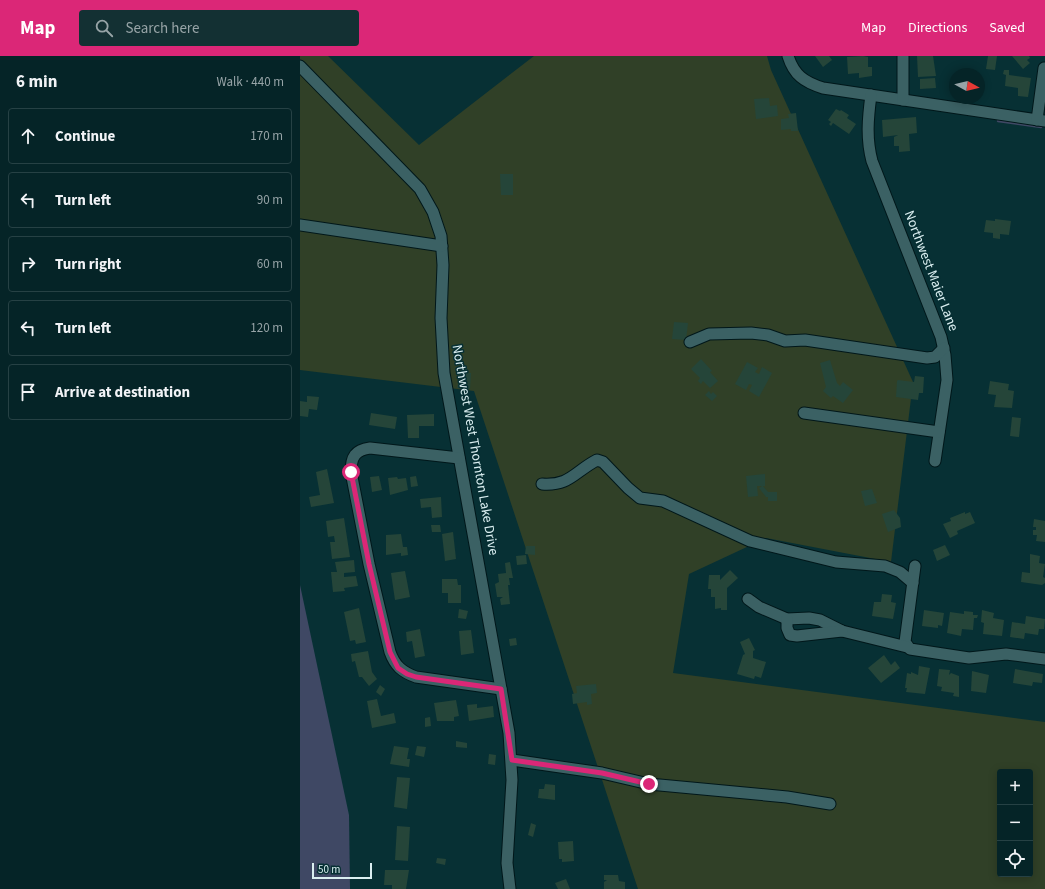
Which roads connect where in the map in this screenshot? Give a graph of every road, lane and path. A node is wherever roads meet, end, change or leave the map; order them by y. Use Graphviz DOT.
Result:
graph roads {
  1 [pos="788,56"];
  2 [pos="903,56"];
  3 [pos="300,66"];
  4 [pos="1044,68"];
  5 [pos="871,96"];
  6 [pos="903,100"];
  7 [pos="1041,120"];
  8 [pos="300,225"];
  9 [pos="442,246"];
  10 [pos="690,342"];
  11 [pos="944,348"];
  12 [pos="804,413"];
  13 [pos="939,432"];
  14 [pos="459,458"];
  15 [pos="935,461"];
  16 [pos="542,484"];
  17 [pos="915,566"];
  18 [pos="913,583"];
  19 [pos="748,599"];
  20 [pos="787,619"];
  21 [pos="842,631"];
  22 [pos="907,647"];
  23 [pos="1045,659"];
  24 [pos="501,689"];
  25 [pos="512,760"];
  26 [pos="830,804"];
  27 [pos="510,889"];
  1 -- 5 [label="street"];
  2 -- 6 [label="street"];
  3 -- 9 [label="street, Northwest West Thornton Lake Drive"];
  4 -- 7 [label="street"];
  5 -- 6 [label="street"];
  5 -- 11 [label="street, Northwest Maier Lane"];
  6 -- 7 [label="street"];
  8 -- 9 [label="street"];
  9 -- 14 [label="street, Northwest West Thornton Lake Drive"];
  10 -- 11 [label="street"];
  11 -- 13 [label="street, Northwest Maier Lane"];
  12 -- 13 [label="street"];
  13 -- 15 [label="street, Northwest Maier Lane"];
  14 -- 24 [label="street, Northwest West Thornton Lake Drive"];
  14 -- 24 [label="street"];
  16 -- 18 [label="street"];
  17 -- 18 [label="street"];
  18 -- 22 [label="street"];
  19 -- 20 [label="street"];
  20 -- 21 [label="street"];
  20 -- 21 [label="street"];
  21 -- 22 [label="street"];
  22 -- 23 [label="street"];
  24 -- 25 [label="street, Northwest West Thornton Lake Drive"];
  25 -- 26 [label="street"];
  25 -- 27 [label="street, Northwest West Thornton Lake Drive"];
}
